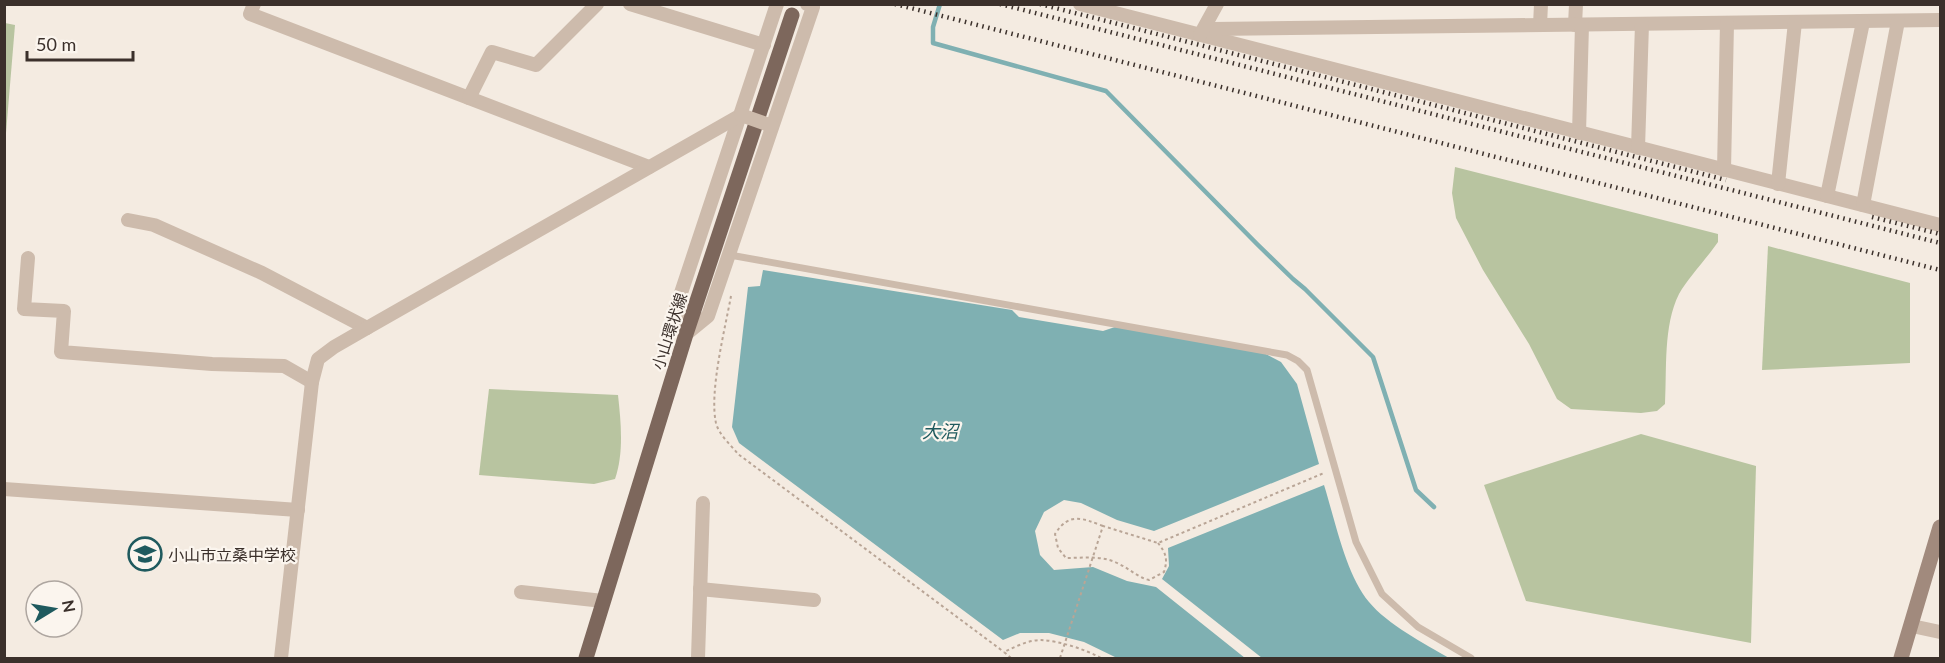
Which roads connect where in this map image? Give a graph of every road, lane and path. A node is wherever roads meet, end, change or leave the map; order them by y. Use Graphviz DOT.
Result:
graph roads {
  1 [pos="254,4"];
  2 [pos="597,4"];
  3 [pos="630,4"];
  4 [pos="777,4"];
  5 [pos="807,4"];
  6 [pos="1080,4"];
  7 [pos="1217,4"];
  8 [pos="1541,4"];
  9 [pos="1576,4"];
  10 [pos="792,15"];
  11 [pos="1941,20"];
  12 [pos="1898,21"];
  13 [pos="1795,22"];
  14 [pos="1863,22"];
  15 [pos="1727,23"];
  16 [pos="1642,24"];
  17 [pos="1540,25"];
  18 [pos="1579,25"];
  19 [pos="1200,35"];
  20 [pos="764,45"];
  21 [pos="469,98"];
  22 [pos="741,115"];
  23 [pos="772,126"];
  24 [pos="1579,133"];
  25 [pos="1638,148"];
  26 [pos="649,166"];
  27 [pos="1724,170"];
  28 [pos="1778,183"];
  29 [pos="1827,196"];
  30 [pos="1863,205"];
  31 [pos="128,220"];
  32 [pos="1941,225"];
  33 [pos="730,255"];
  34 [pos="28,258"];
  35 [pos="732,287"];
  36 [pos="367,328"];
  37 [pos="686,334"];
  38 [pos="312,382"];
  39 [pos="1335,468"];
  40 [pos="4,489"];
  41 [pos="703,503"];
  42 [pos="298,510"];
  43 [pos="1103,526"];
  44 [pos="1941,527"];
  45 [pos="1158,543"];
  46 [pos="1093,557"];
  47 [pos="700,589"];
  48 [pos="521,592"];
  49 [pos="813,600"];
  50 [pos="603,601"];
  51 [pos="1912,626"];
  52 [pos="1941,632"];
  53 [pos="1064,645"];
  54 [pos="1004,652"];
  55 [pos="281,658"];
  56 [pos="586,658"];
  57 [pos="698,658"];
  58 [pos="1011,658"];
  59 [pos="1060,658"];
  60 [pos="1101,658"];
  61 [pos="1471,658"];
  62 [pos="1901,658"];
  1 -- 21 [label="street"];
  2 -- 21 [label="street"];
  3 -- 20 [label="street"];
  4 -- 20 [label="street"];
  5 -- 23 [label="street"];
  6 -- 19 [label="street"];
  7 -- 19 [label="street"];
  8 -- 17 [label="street"];
  9 -- 18 [label="street"];
  10 -- 37 [label="main road, 小山環状線"];
  11 -- 12 [label="street"];
  12 -- 14 [label="street"];
  12 -- 30 [label="street"];
  13 -- 14 [label="street"];
  13 -- 15 [label="street"];
  13 -- 28 [label="street"];
  14 -- 29 [label="street"];
  15 -- 16 [label="street"];
  15 -- 27 [label="street"];
  16 -- 18 [label="street"];
  16 -- 25 [label="street"];
  17 -- 18 [label="street"];
  17 -- 19 [label="street"];
  18 -- 24 [label="street"];
  19 -- 24 [label="street"];
  20 -- 22 [label="street"];
  21 -- 26 [label="street"];
  22 -- 23 [label="street, bridge"];
  22 -- 26 [label="street"];
  22 -- 37 [label="street"];
  23 -- 33 [label="street"];
  24 -- 25 [label="street"];
  25 -- 27 [label="street"];
  26 -- 36 [label="street"];
  27 -- 28 [label="street"];
  28 -- 29 [label="street"];
  29 -- 30 [label="street"];
  30 -- 32 [label="street"];
  31 -- 36 [label="street"];
  33 -- 37 [label="street"];
  33 -- 39 [label="lane"];
  34 -- 38 [label="street"];
  35 -- 54 [label="path"];
  36 -- 38 [label="street"];
  37 -- 50 [label="main road, 小山環状線"];
  38 -- 42 [label="street"];
  39 -- 45 [label="path"];
  39 -- 61 [label="lane"];
  40 -- 42 [label="street"];
  41 -- 47 [label="street"];
  42 -- 55 [label="street"];
  43 -- 45 [label="path"];
  43 -- 46 [label="path"];
  43 -- 46 [label="path"];
  44 -- 51 [label="street"];
  45 -- 46 [label="path"];
  46 -- 53 [label="path"];
  47 -- 49 [label="street"];
  47 -- 57 [label="street"];
  48 -- 50 [label="street"];
  50 -- 56 [label="main road, 小山環状線"];
  51 -- 52 [label="street"];
  51 -- 62 [label="street"];
  53 -- 54 [label="path"];
  53 -- 59 [label="path"];
  53 -- 60 [label="path"];
  54 -- 58 [label="path"];
}
